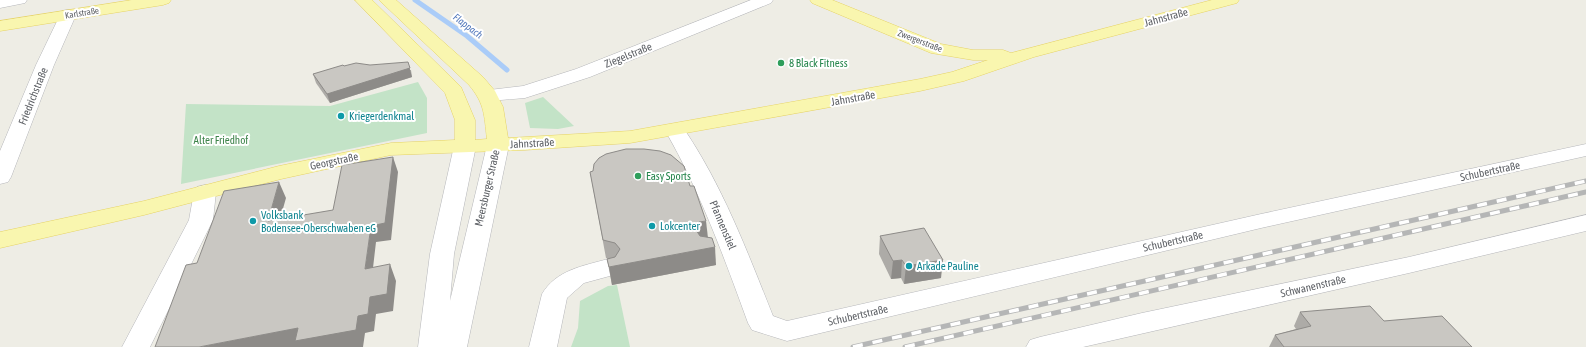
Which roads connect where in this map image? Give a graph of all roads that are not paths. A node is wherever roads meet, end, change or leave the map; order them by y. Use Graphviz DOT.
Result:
graph roads {
  1 [pos="19,0"];
  2 [pos="363,0"];
  3 [pos="387,0"];
  4 [pos="765,0"];
  5 [pos="818,0"];
  6 [pos="1231,0"];
  7 [pos="155,1"];
  8 [pos="0,3"];
  9 [pos="68,15"];
  10 [pos="0,26"];
  11 [pos="937,49"];
  12 [pos="1028,54"];
  13 [pos="488,95"];
  14 [pos="844,99"];
  15 [pos="675,130"];
  16 [pos="498,145"];
  17 [pos="465,146"];
  18 [pos="1586,150"];
  19 [pos="0,177"];
  20 [pos="205,192"];
  21 [pos="1586,223"];
  22 [pos="0,240"];
  23 [pos="608,268"];
  24 [pos="762,323"];
  25 [pos="136,347"];
  26 [pos="432,347"];
  27 [pos="453,347"];
  28 [pos="543,347"];
  29 [pos="1040,347"];
  1 -- 8 [label="street"];
  2 -- 17 [label="main road"];
  3 -- 13 [label="main road, Meersburger Straße"];
  4 -- 13 [label="street, Ziegelstraße"];
  5 -- 11 [label="main road, Zwergerstraße"];
  6 -- 12 [label="main road, Jahnstraße"];
  7 -- 9 [label="main road, Karlstraße"];
  9 -- 10 [label="main road, Karlstraße"];
  9 -- 19 [label="street, Friedrichstraße"];
  11 -- 12 [label="main road, Zwergerstraße"];
  11 -- 14 [label="main road"];
  12 -- 14 [label="main road, Jahnstraße"];
  13 -- 16 [label="main road, Meersburger Straße"];
  14 -- 15 [label="main road, Jahnstraße"];
  15 -- 16 [label="main road, Jahnstraße"];
  15 -- 24 [label="street, Pfannenstiel"];
  16 -- 17 [label="main road, Jahnstraße"];
  16 -- 27 [label="street, Meersburger Straße"];
  17 -- 20 [label="main road, Georgstraße"];
  17 -- 26 [label="street"];
  18 -- 24 [label="street, Schubertstraße"];
  20 -- 22 [label="main road, Georgstraße"];
  20 -- 25 [label="street"];
  21 -- 29 [label="street, Schwanenstraße"];
  23 -- 28 [label="street"];
}
